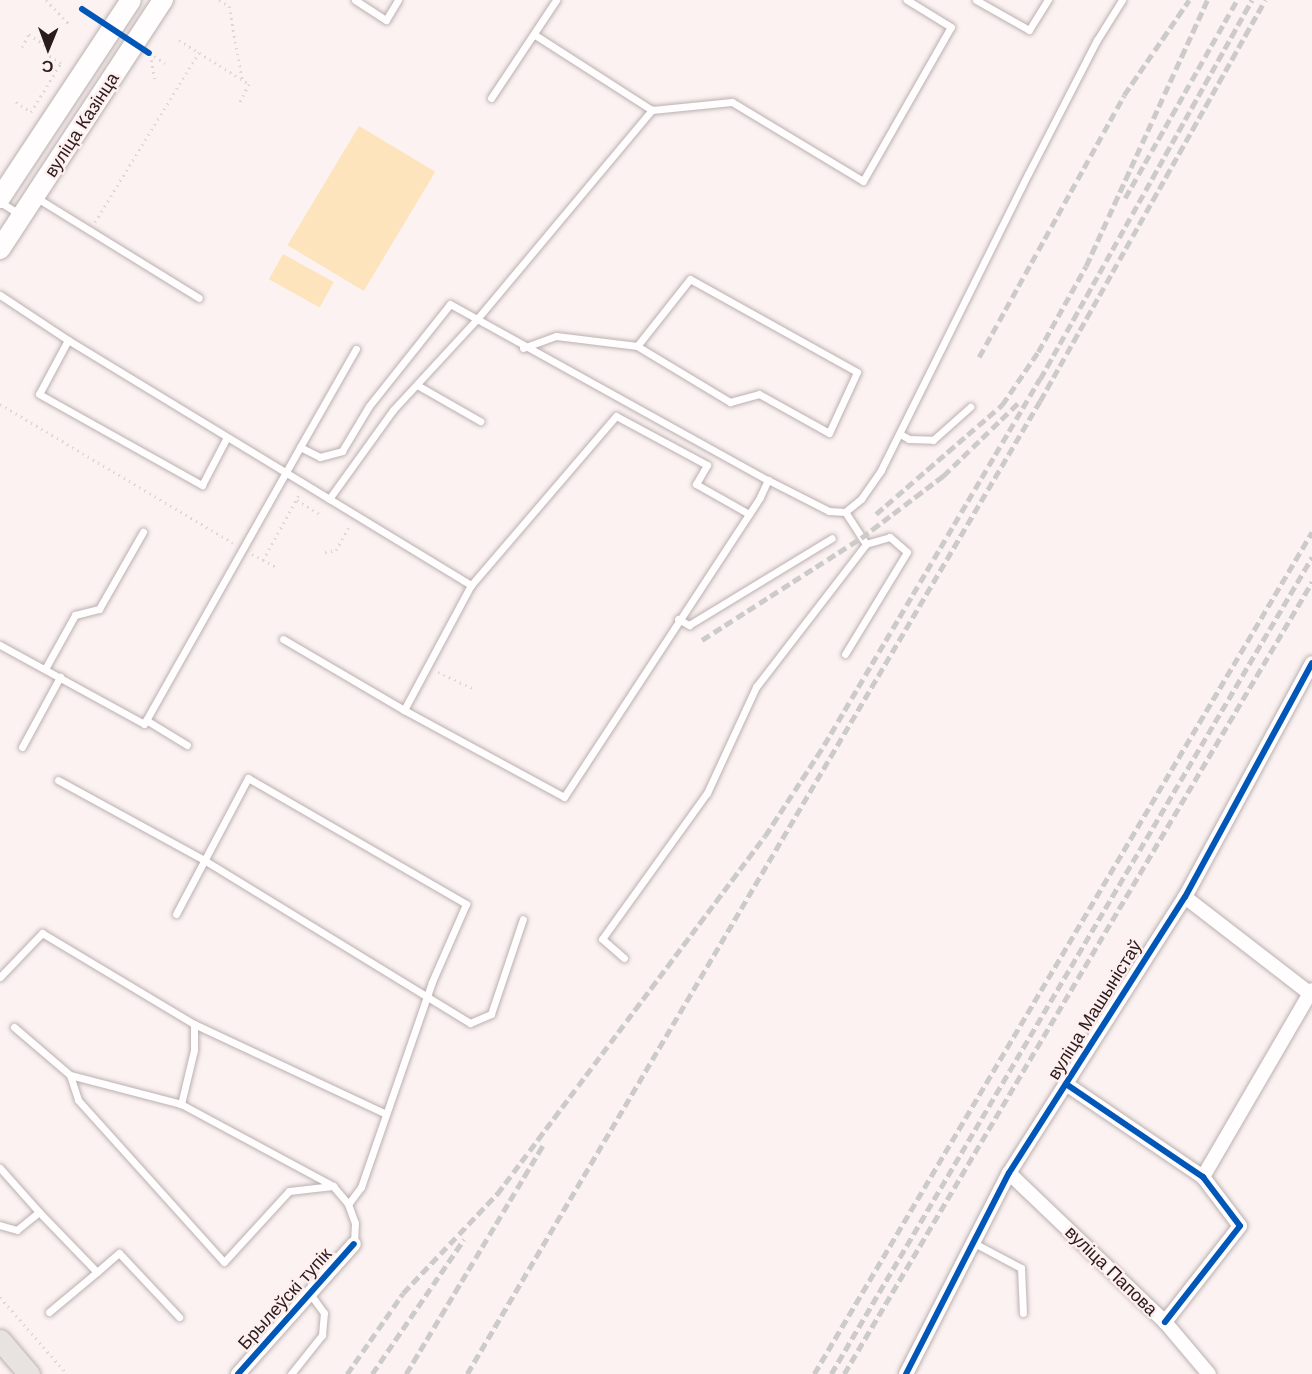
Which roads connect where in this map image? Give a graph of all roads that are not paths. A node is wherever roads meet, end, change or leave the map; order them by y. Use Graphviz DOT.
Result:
graph roads {
  1 [pos="131,0"];
  2 [pos="163,0"];
  3 [pos="355,0"];
  4 [pos="398,0"];
  5 [pos="556,0"];
  6 [pos="907,0"];
  7 [pos="976,0"];
  8 [pos="1048,0"];
  9 [pos="1122,0"];
  10 [pos="535,35"];
  11 [pos="491,98"];
  12 [pos="652,110"];
  13 [pos="35,197"];
  14 [pos="0,200"];
  15 [pos="22,216"];
  16 [pos="0,249"];
  17 [pos="0,295"];
  18 [pos="199,298"];
  19 [pos="477,319"];
  20 [pos="68,340"];
  21 [pos="637,346"];
  22 [pos="523,348"];
  23 [pos="356,349"];
  24 [pos="417,385"];
  25 [pos="970,407"];
  26 [pos="480,421"];
  27 [pos="900,434"];
  28 [pos="227,437"];
  29 [pos="300,447"];
  30 [pos="286,473"];
  31 [pos="768,480"];
  32 [pos="329,499"];
  33 [pos="845,512"];
  34 [pos="749,514"];
  35 [pos="143,532"];
  36 [pos="832,538"];
  37 [pos="866,544"];
  38 [pos="471,585"];
  39 [pos="678,619"];
  40 [pos="282,639"];
  41 [pos="0,645"];
  42 [pos="845,654"];
  43 [pos="1312,663"];
  44 [pos="45,669"];
  45 [pos="60,678"];
  46 [pos="404,710"];
  47 [pos="146,720"];
  48 [pos="187,745"];
  49 [pos="22,747"];
  50 [pos="58,780"];
  51 [pos="204,860"];
  52 [pos="1185,897"];
  53 [pos="176,914"];
  54 [pos="523,919"];
  55 [pos="624,958"];
  56 [pos="0,977"];
  57 [pos="1311,993"];
  58 [pos="426,998"];
  59 [pos="194,1024"];
  60 [pos="14,1027"];
  61 [pos="70,1075"];
  62 [pos="1066,1084"];
  63 [pos="182,1104"];
  64 [pos="386,1114"];
  65 [pos="0,1168"];
  66 [pos="1009,1173"];
  67 [pos="1203,1177"];
  68 [pos="333,1186"];
  69 [pos="348,1204"];
  70 [pos="39,1212"];
  71 [pos="0,1225"];
  72 [pos="974,1243"];
  73 [pos="354,1244"];
  74 [pos="97,1272"];
  75 [pos="310,1294"];
  76 [pos="49,1311"];
  77 [pos="1023,1313"];
  78 [pos="179,1317"];
  79 [pos="1165,1322"];
  80 [pos="0,1333"];
  81 [pos="7,1347"];
  82 [pos="29,1374"];
  83 [pos="238,1374"];
  84 [pos="291,1374"];
  85 [pos="906,1374"];
  86 [pos="1209,1374"];
  1 -- 14 [label="main road, вуліца Казінца"];
  2 -- 13 [label="main road, вуліца Казінца"];
  3 -- 4 [label="lane"];
  5 -- 10 [label="lane"];
  6 -- 12 [label="lane"];
  7 -- 8 [label="lane"];
  9 -- 27 [label="lane"];
  10 -- 11 [label="lane"];
  10 -- 12 [label="lane"];
  12 -- 19 [label="lane"];
  13 -- 15 [label="main road, вуліца Казінца"];
  13 -- 18 [label="lane"];
  14 -- 15 [label="lane"];
  15 -- 16 [label="main road, вуліца Казінца"];
  17 -- 20 [label="lane"];
  19 -- 22 [label="lane"];
  19 -- 24 [label="lane"];
  19 -- 29 [label="lane"];
  20 -- 28 [label="lane"];
  20 -- 28 [label="lane"];
  21 -- 21 [label="lane"];
  21 -- 22 [label="lane"];
  22 -- 31 [label="lane"];
  23 -- 29 [label="lane"];
  24 -- 26 [label="lane"];
  24 -- 32 [label="lane"];
  25 -- 27 [label="lane"];
  27 -- 33 [label="lane"];
  28 -- 30 [label="lane"];
  29 -- 30 [label="lane"];
  30 -- 32 [label="lane"];
  30 -- 47 [label="lane"];
  31 -- 33 [label="lane"];
  31 -- 34 [label="lane"];
  32 -- 38 [label="lane"];
  33 -- 37 [label="lane"];
  34 -- 38 [label="lane"];
  34 -- 39 [label="lane"];
  35 -- 44 [label="lane"];
  36 -- 39 [label="lane"];
  37 -- 42 [label="lane"];
  37 -- 55 [label="lane"];
  38 -- 46 [label="lane"];
  39 -- 46 [label="lane"];
  40 -- 46 [label="lane"];
  41 -- 44 [label="lane"];
  43 -- 52 [label="street, вуліца Машыністаў"];
  44 -- 45 [label="lane"];
  45 -- 47 [label="lane"];
  45 -- 49 [label="lane"];
  47 -- 48 [label="lane"];
  50 -- 51 [label="lane"];
  51 -- 53 [label="lane"];
  51 -- 58 [label="lane"];
  51 -- 58 [label="lane"];
  52 -- 57 [label="street"];
  52 -- 62 [label="street, вуліца Машыністаў"];
  54 -- 58 [label="lane"];
  56 -- 59 [label="lane"];
  57 -- 67 [label="street"];
  58 -- 64 [label="lane"];
  59 -- 63 [label="lane"];
  59 -- 64 [label="lane"];
  60 -- 61 [label="lane"];
  61 -- 63 [label="lane"];
  61 -- 68 [label="lane"];
  62 -- 66 [label="street, вуліца Машыністаў"];
  62 -- 67 [label="street"];
  63 -- 68 [label="lane"];
  64 -- 69 [label="lane"];
  65 -- 70 [label="lane"];
  66 -- 72 [label="street, вуліца Машыністаў"];
  66 -- 79 [label="street, вуліца Папова"];
  67 -- 79 [label="street"];
  68 -- 69 [label="lane"];
  69 -- 73 [label="lane"];
  70 -- 71 [label="lane"];
  70 -- 74 [label="lane"];
  72 -- 77 [label="lane"];
  72 -- 85 [label="street, вуліца Машыністаў"];
  73 -- 75 [label="street, Брылеўскі тупік"];
  74 -- 76 [label="lane"];
  74 -- 78 [label="lane"];
  75 -- 83 [label="street, Брылеўскі тупік"];
  75 -- 84 [label="lane"];
  79 -- 86 [label="street, вуліца Папова"];
  80 -- 81 [label="lane"];
  81 -- 82 [label="main road"];
}
